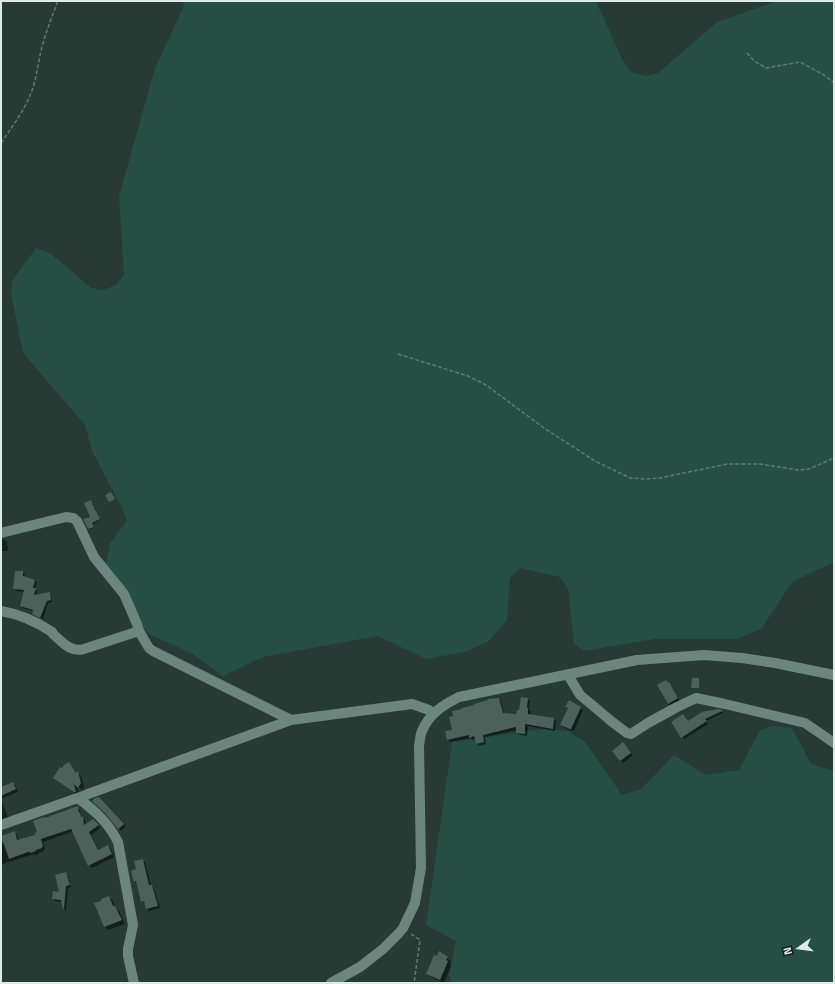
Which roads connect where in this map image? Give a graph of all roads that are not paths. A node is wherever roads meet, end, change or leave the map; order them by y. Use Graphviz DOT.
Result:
graph roads {
  1 [pos="1,533"];
  2 [pos="1,611"];
  3 [pos="139,631"];
  4 [pos="568,675"];
  5 [pos="834,675"];
  6 [pos="432,714"];
  7 [pos="291,720"];
  8 [pos="834,742"];
  9 [pos="78,798"];
  10 [pos="1,825"];
  11 [pos="134,983"];
  12 [pos="331,983"];
  1 -- 3 [label="street"];
  2 -- 3 [label="street"];
  3 -- 7 [label="street"];
  4 -- 5 [label="street"];
  4 -- 6 [label="street"];
  4 -- 8 [label="street"];
  6 -- 7 [label="street"];
  6 -- 12 [label="street"];
  7 -- 9 [label="street"];
  9 -- 10 [label="street"];
  9 -- 11 [label="street"];
}
